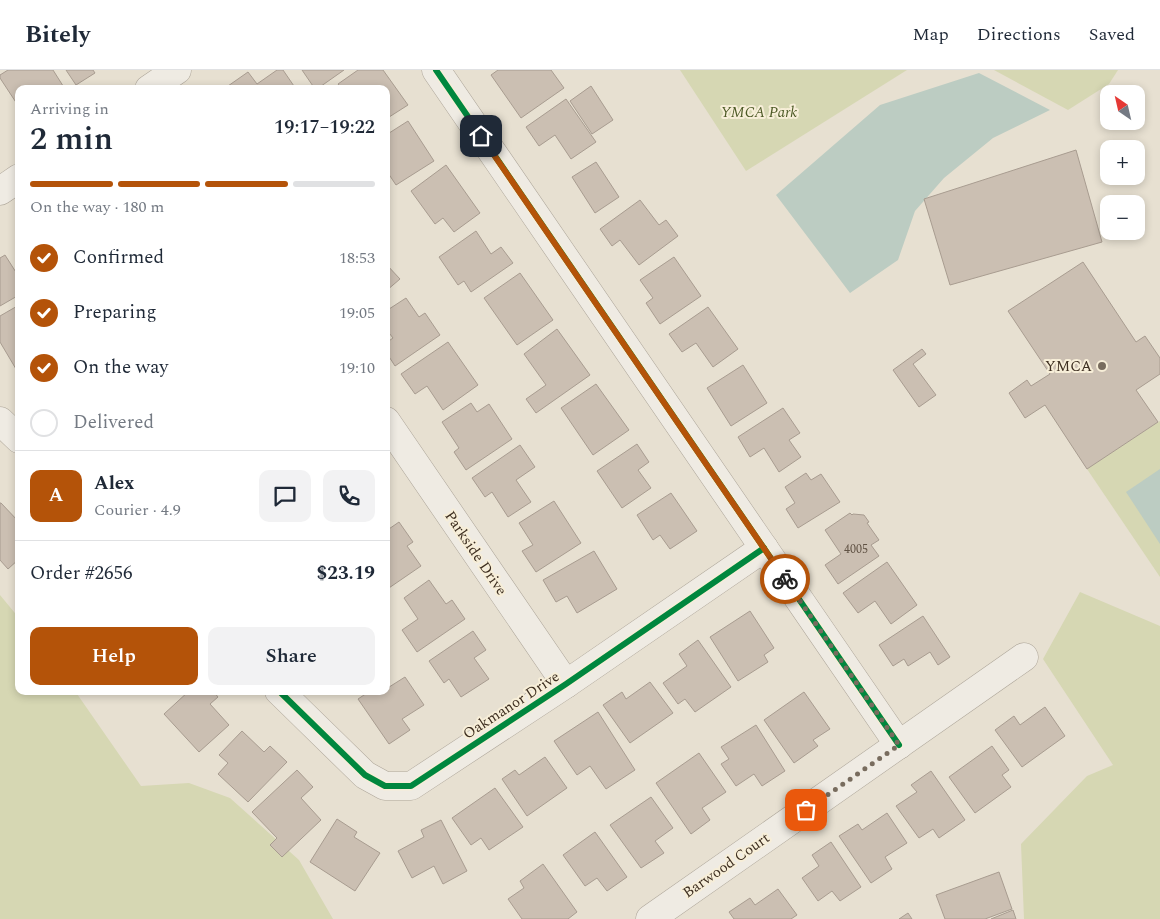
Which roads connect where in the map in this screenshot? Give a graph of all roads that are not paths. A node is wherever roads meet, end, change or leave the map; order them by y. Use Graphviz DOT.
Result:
graph roads {
  1 [pos="177,70"];
  2 [pos="436,70"];
  3 [pos="156,85"];
  4 [pos="15,181"];
  5 [pos="0,191"];
  6 [pos="0,421"];
  7 [pos="390,427"];
  8 [pos="15,435"];
  9 [pos="764,548"];
  10 [pos="1024,657"];
  11 [pos="566,684"];
  12 [pos="283,695"];
  13 [pos="899,745"];
  14 [pos="650,919"];
  1 -- 3 [label="street"];
  2 -- 9 [label="street"];
  4 -- 5 [label="street"];
  6 -- 8 [label="street"];
  7 -- 11 [label="street, Parkside Drive"];
  9 -- 11 [label="street, Oakmanor Drive"];
  9 -- 13 [label="street"];
  10 -- 13 [label="street, Barwood Court"];
  11 -- 12 [label="street, Oakmanor Drive"];
  13 -- 14 [label="street, Barwood Court"];
}
